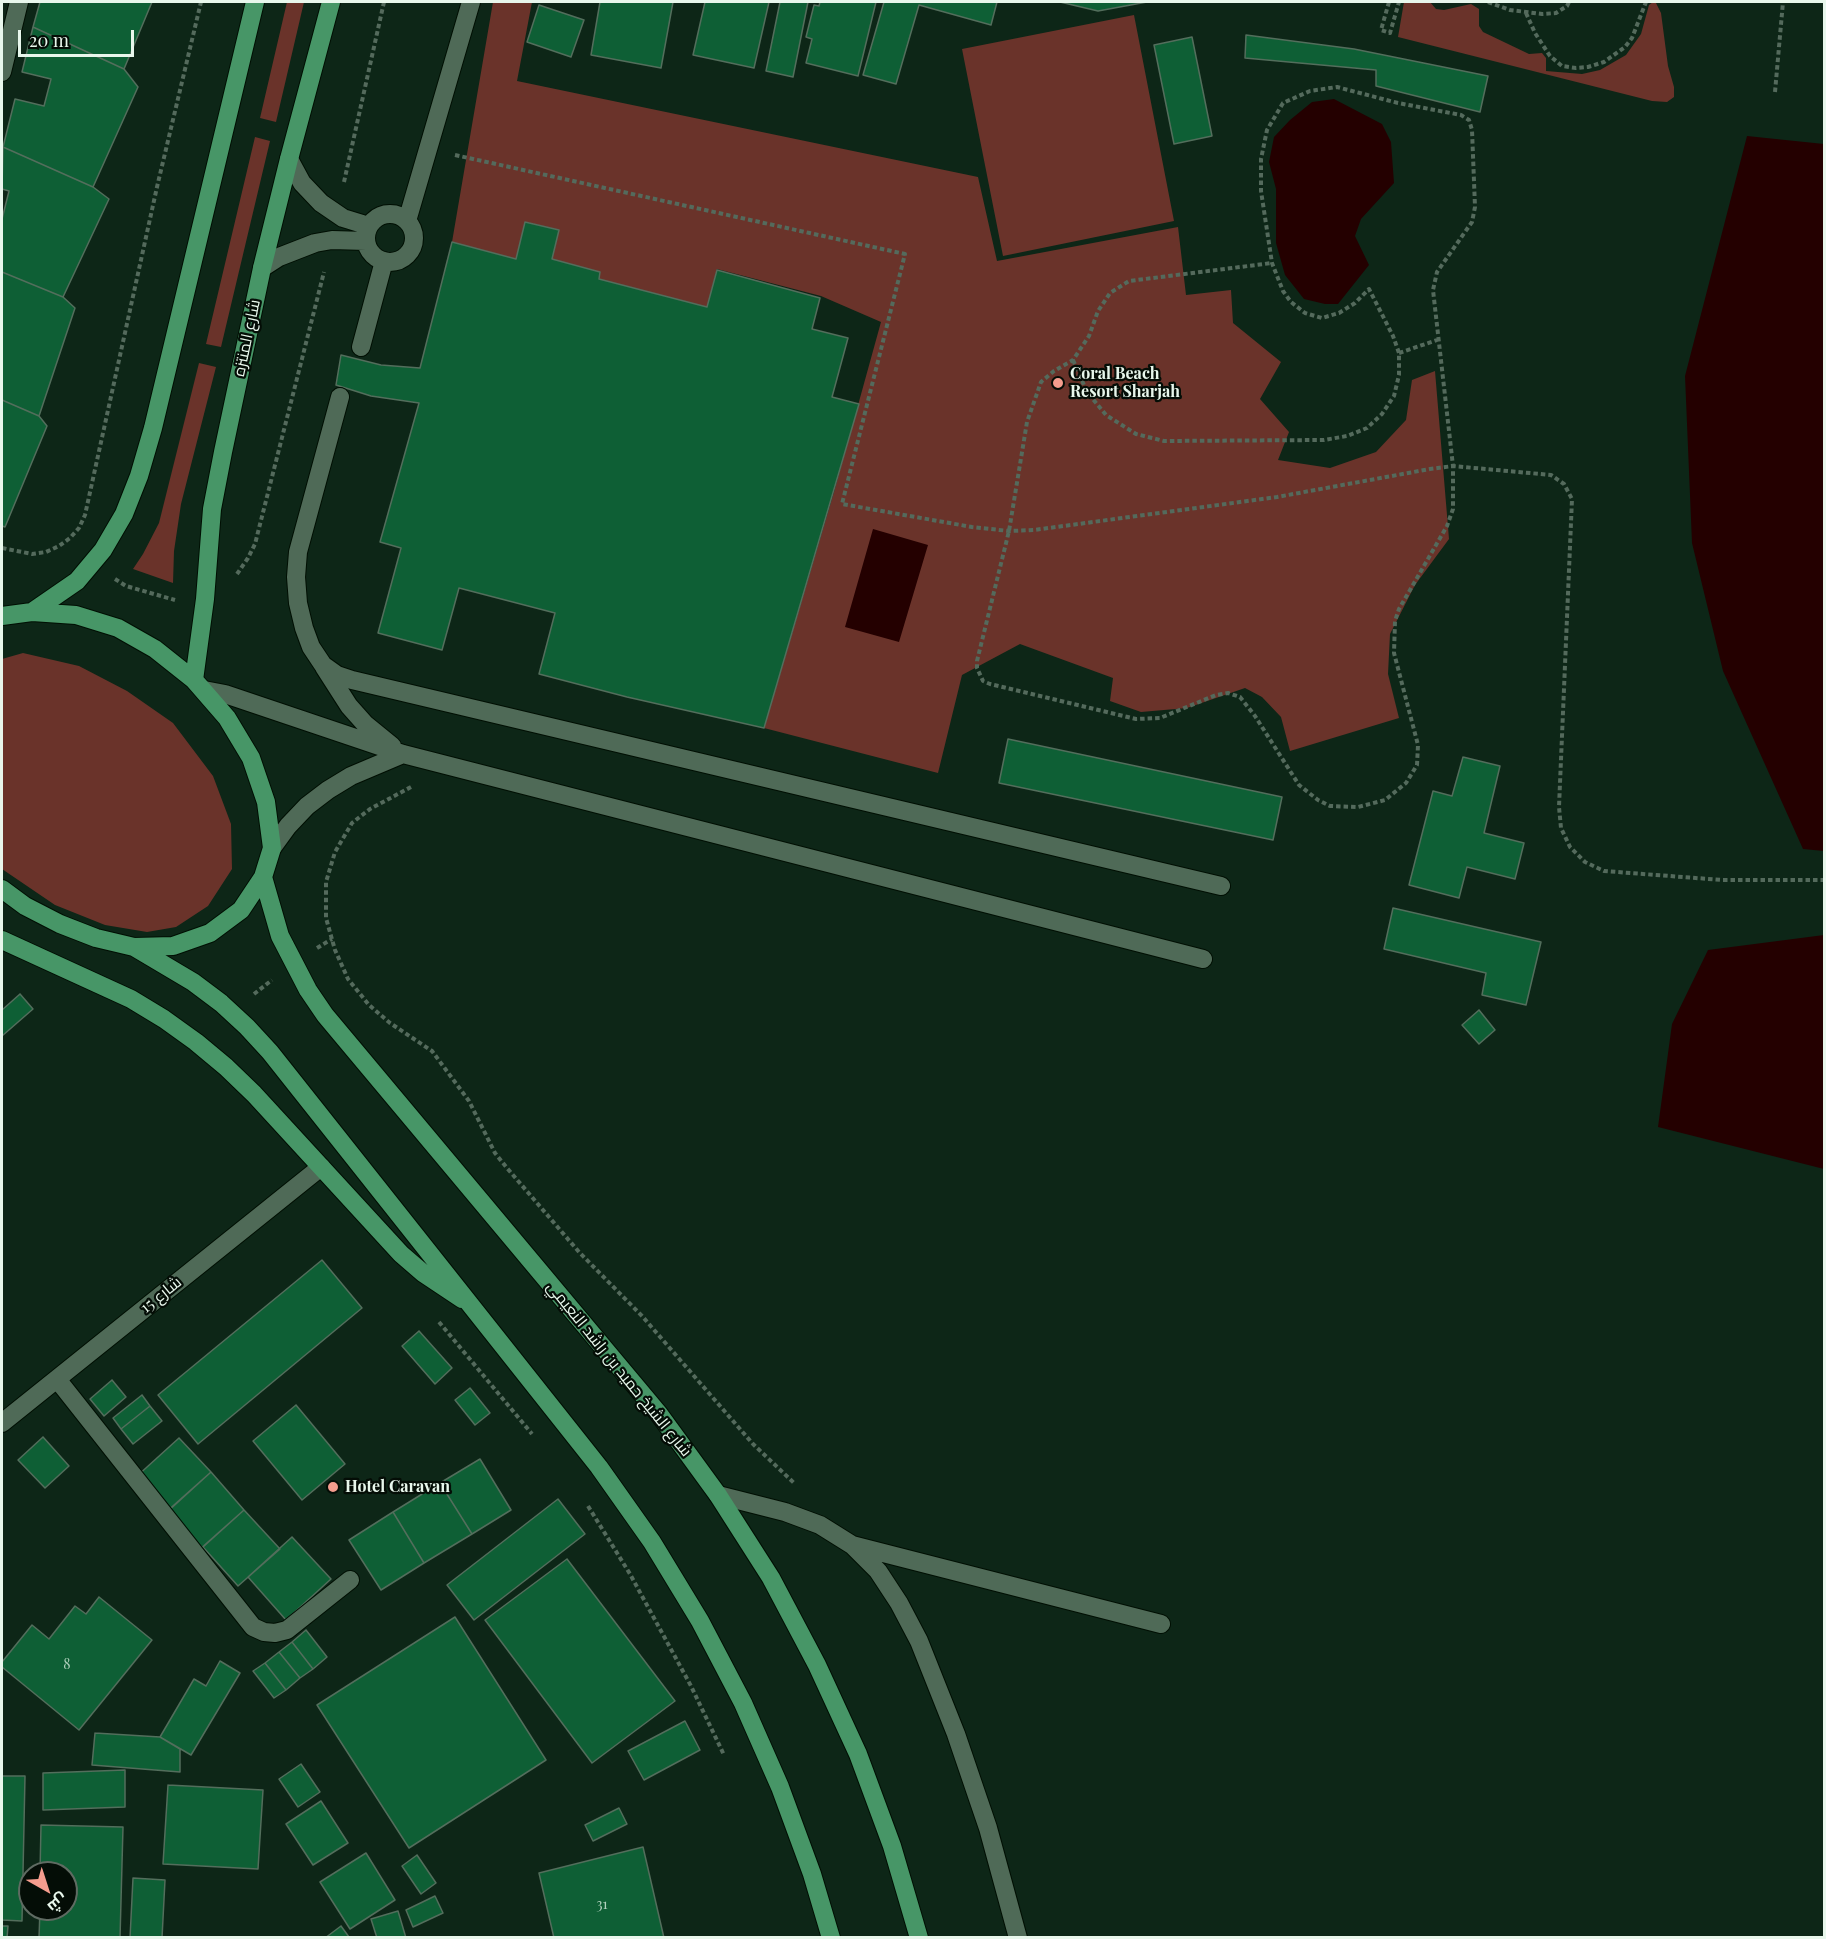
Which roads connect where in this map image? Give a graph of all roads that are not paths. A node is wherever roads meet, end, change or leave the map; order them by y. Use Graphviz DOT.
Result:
graph roads {
  1 [pos="19,2"];
  2 [pos="255,2"];
  3 [pos="331,2"];
  4 [pos="471,2"];
  5 [pos="2,72"];
  6 [pos="289,159"];
  7 [pos="407,221"];
  8 [pos="368,234"];
  9 [pos="384,261"];
  10 [pos="262,268"];
  11 [pos="361,347"];
  12 [pos="340,398"];
  13 [pos="32,612"];
  14 [pos="3,614"];
  15 [pos="323,665"];
  16 [pos="199,685"];
  17 [pos="403,754"];
  18 [pos="272,848"];
  19 [pos="263,877"];
  20 [pos="1221,886"];
  21 [pos="2,889"];
  22 [pos="2,940"];
  23 [pos="134,947"];
  24 [pos="1203,959"];
  25 [pos="321,1167"];
  26 [pos="473,1305"];
  27 [pos="57,1379"];
  28 [pos="2,1424"];
  29 [pos="718,1495"];
  30 [pos="852,1545"];
  31 [pos="350,1580"];
  32 [pos="1161,1624"];
  33 [pos="831,1938"];
  34 [pos="919,1938"];
  35 [pos="1018,1938"];
  1 -- 5 [label="street"];
  2 -- 13 [label="main road"];
  3 -- 6 [label="main road, شارع المنتزه"];
  4 -- 7 [label="street"];
  6 -- 8 [label="street"];
  6 -- 10 [label="main road, شارع المنتزه"];
  7 -- 8 [label="street"];
  7 -- 9 [label="street"];
  8 -- 9 [label="street"];
  8 -- 10 [label="street"];
  9 -- 11 [label="street"];
  10 -- 16 [label="main road, شارع المنتزه"];
  12 -- 15 [label="street"];
  13 -- 14 [label="main road"];
  13 -- 16 [label="main road"];
  15 -- 17 [label="street"];
  15 -- 20 [label="street"];
  16 -- 17 [label="street"];
  16 -- 18 [label="main road"];
  17 -- 18 [label="street"];
  17 -- 24 [label="street"];
  18 -- 19 [label="main road"];
  19 -- 23 [label="main road"];
  19 -- 29 [label="main road, شارع الشيخ حميد بن راشد النعيمي"];
  21 -- 23 [label="main road"];
  22 -- 25 [label="main road"];
  23 -- 26 [label="main road"];
  25 -- 26 [label="main road"];
  25 -- 27 [label="street, شارع 15"];
  26 -- 33 [label="main road"];
  27 -- 28 [label="street, شارع 15"];
  27 -- 31 [label="street"];
  29 -- 30 [label="street"];
  29 -- 34 [label="main road, شارع الشيخ حميد بن راشد النعيمي"];
  30 -- 32 [label="street"];
  30 -- 35 [label="street"];
}
